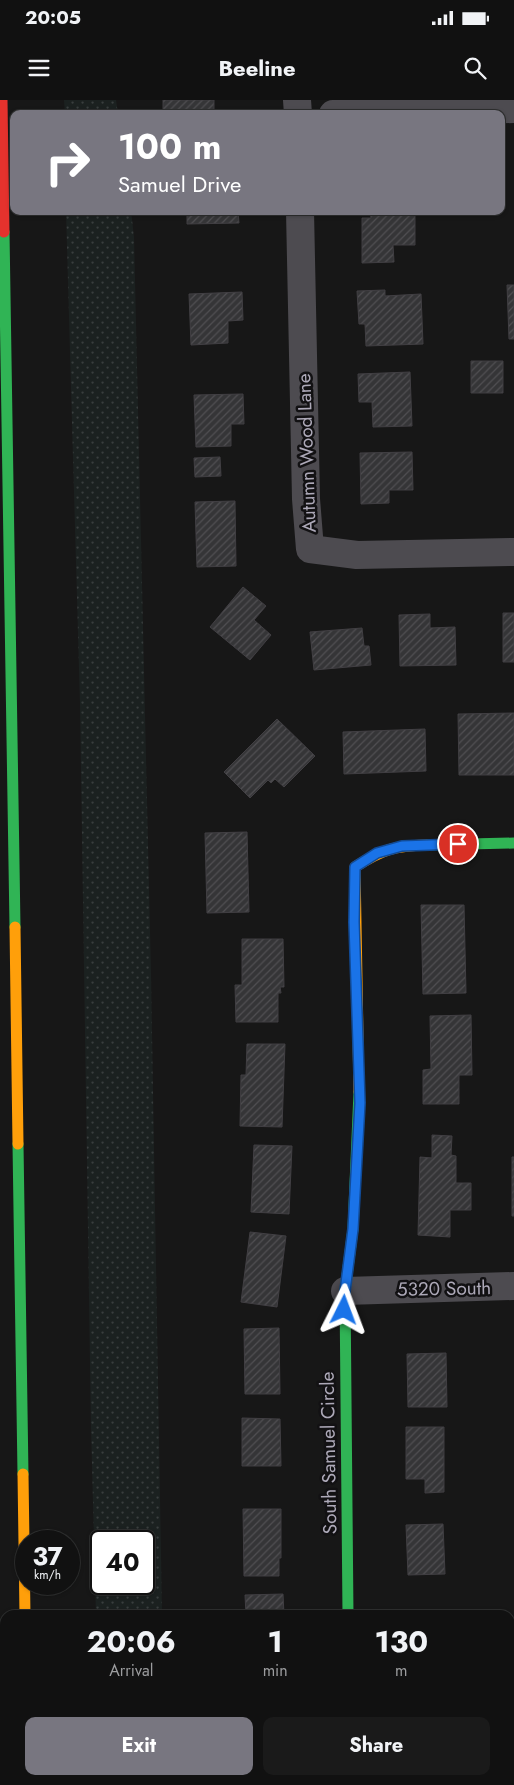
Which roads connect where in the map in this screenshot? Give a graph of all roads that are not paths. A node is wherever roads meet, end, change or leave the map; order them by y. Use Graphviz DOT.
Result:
graph roads {
  1 [pos="2,100"];
  2 [pos="514,109"];
  3 [pos="478,110"];
  4 [pos="300,215"];
  5 [pos="514,552"];
  6 [pos="514,843"];
  7 [pos="514,1286"];
  8 [pos="345,1291"];
  9 [pos="25,1610"];
  10 [pos="348,1610"];
  1 -- 9 [label="main road"];
  2 -- 3 [label="street"];
  4 -- 5 [label="street, Autumn Wood Lane"];
  6 -- 8 [label="main road, South Samuel Circle"];
  7 -- 8 [label="street, 5320 South"];
  8 -- 10 [label="main road, South Samuel Circle"];
}
